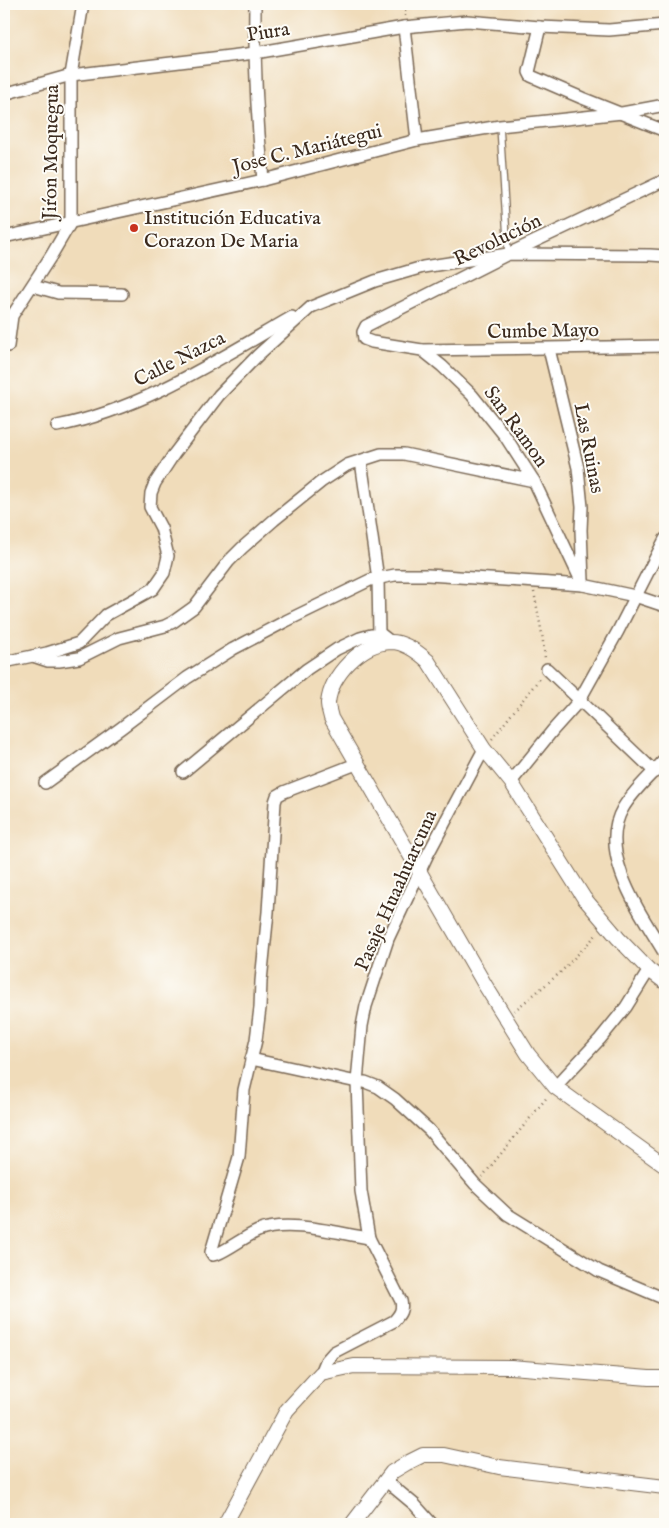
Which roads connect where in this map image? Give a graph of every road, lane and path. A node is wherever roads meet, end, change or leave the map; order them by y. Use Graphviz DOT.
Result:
graph roads {
  1 [pos="83,4"];
  2 [pos="256,4"];
  3 [pos="665,26"];
  4 [pos="404,27"];
  5 [pos="540,27"];
  6 [pos="254,53"];
  7 [pos="71,75"];
  8 [pos="4,94"];
  9 [pos="665,105"];
  10 [pos="622,113"];
  11 [pos="500,126"];
  12 [pos="665,131"];
  13 [pos="417,140"];
  14 [pos="264,180"];
  15 [pos="665,180"];
  16 [pos="72,222"];
  17 [pos="4,237"];
  18 [pos="508,254"];
  19 [pos="665,256"];
  20 [pos="32,286"];
  21 [pos="122,294"];
  22 [pos="311,307"];
  23 [pos="372,342"];
  24 [pos="8,346"];
  25 [pos="665,346"];
  26 [pos="549,349"];
  27 [pos="422,350"];
  28 [pos="57,426"];
  29 [pos="361,461"];
  30 [pos="534,481"];
  31 [pos="665,540"];
  32 [pos="378,578"];
  33 [pos="532,583"];
  34 [pos="583,585"];
  35 [pos="635,596"];
  36 [pos="665,606"];
  37 [pos="379,634"];
  38 [pos="391,642"];
  39 [pos="31,655"];
  40 [pos="4,662"];
  41 [pos="546,669"];
  42 [pos="579,700"];
  43 [pos="484,749"];
  44 [pos="665,759"];
  45 [pos="356,764"];
  46 [pos="183,772"];
  47 [pos="655,772"];
  48 [pos="511,782"];
  49 [pos="45,783"];
  50 [pos="420,872"];
  51 [pos="606,925"];
  52 [pos="665,954"];
  53 [pos="649,970"];
  54 [pos="665,982"];
  55 [pos="506,1018"];
  56 [pos="251,1059"];
  57 [pos="357,1082"];
  58 [pos="555,1087"];
  59 [pos="665,1166"];
  60 [pos="476,1184"];
  61 [pos="369,1238"];
  62 [pos="665,1299"];
  63 [pos="321,1373"];
  64 [pos="665,1378"];
  65 [pos="385,1480"];
  66 [pos="665,1487"];
  67 [pos="225,1524"];
  68 [pos="352,1524"];
  69 [pos="432,1524"];
  1 -- 7 [label="street, Jiŕon Moquegua"];
  2 -- 6 [label="street"];
  3 -- 5 [label="street"];
  4 -- 5 [label="street, Piura"];
  4 -- 6 [label="street, Piura"];
  4 -- 13 [label="street"];
  5 -- 10 [label="street"];
  6 -- 7 [label="street, Piura"];
  6 -- 14 [label="street"];
  7 -- 8 [label="street, Piura"];
  7 -- 16 [label="street, Jiŕon Moquegua"];
  9 -- 10 [label="street, Jose C. Mariátegui"];
  10 -- 11 [label="street, Jose C. Mariátegui"];
  10 -- 12 [label="street"];
  11 -- 13 [label="street, Jose C. Mariátegui"];
  11 -- 18 [label="lane"];
  13 -- 14 [label="street, Jose C. Mariátegui"];
  14 -- 16 [label="street, Jose C. Mariátegui"];
  15 -- 18 [label="street, Revolución"];
  16 -- 17 [label="street, Jose C. Mariátegui"];
  16 -- 20 [label="street, Jiŕon Moquegua"];
  18 -- 19 [label="street"];
  18 -- 22 [label="street"];
  18 -- 23 [label="street, Revolución"];
  20 -- 21 [label="street"];
  20 -- 24 [label="street, Jiŕon Moquegua"];
  22 -- 28 [label="street, Calle Nazca"];
  22 -- 39 [label="street"];
  23 -- 27 [label="street, San Ramon"];
  25 -- 26 [label="street, Cumbe Mayo"];
  26 -- 27 [label="street, Cumbe Mayo"];
  26 -- 34 [label="street, Las Ruinas"];
  27 -- 30 [label="street, San Ramon"];
  29 -- 30 [label="street"];
  29 -- 32 [label="street"];
  29 -- 39 [label="street"];
  30 -- 34 [label="street, San Ramon"];
  31 -- 35 [label="street"];
  32 -- 33 [label="street"];
  32 -- 37 [label="street"];
  32 -- 49 [label="street"];
  33 -- 34 [label="street"];
  33 -- 41 [label="path"];
  34 -- 35 [label="street"];
  35 -- 36 [label="street"];
  35 -- 42 [label="street"];
  37 -- 38 [label="street"];
  37 -- 46 [label="street"];
  38 -- 43 [label="street"];
  38 -- 45 [label="street"];
  39 -- 40 [label="street"];
  41 -- 42 [label="street"];
  41 -- 43 [label="path"];
  42 -- 47 [label="street"];
  42 -- 48 [label="street"];
  43 -- 48 [label="street"];
  43 -- 50 [label="street, Pasaje Huaahuarcuna"];
  44 -- 47 [label="street"];
  45 -- 50 [label="street"];
  45 -- 56 [label="street"];
  47 -- 52 [label="street"];
  48 -- 51 [label="street"];
  50 -- 55 [label="street"];
  50 -- 57 [label="street, Pasaje Huaahuarcuna"];
  51 -- 53 [label="street"];
  51 -- 55 [label="path"];
  53 -- 54 [label="street"];
  53 -- 58 [label="street"];
  55 -- 58 [label="street"];
  56 -- 57 [label="street"];
  56 -- 61 [label="street"];
  57 -- 60 [label="street"];
  57 -- 61 [label="street, Pasaje Huaahuarcuna"];
  58 -- 59 [label="street"];
  58 -- 60 [label="path"];
  60 -- 62 [label="street"];
  61 -- 63 [label="street, Pasaje Huaahuarcuna"];
  63 -- 64 [label="street"];
  63 -- 67 [label="street"];
  65 -- 66 [label="street"];
  65 -- 68 [label="street"];
  65 -- 69 [label="street"];
}
